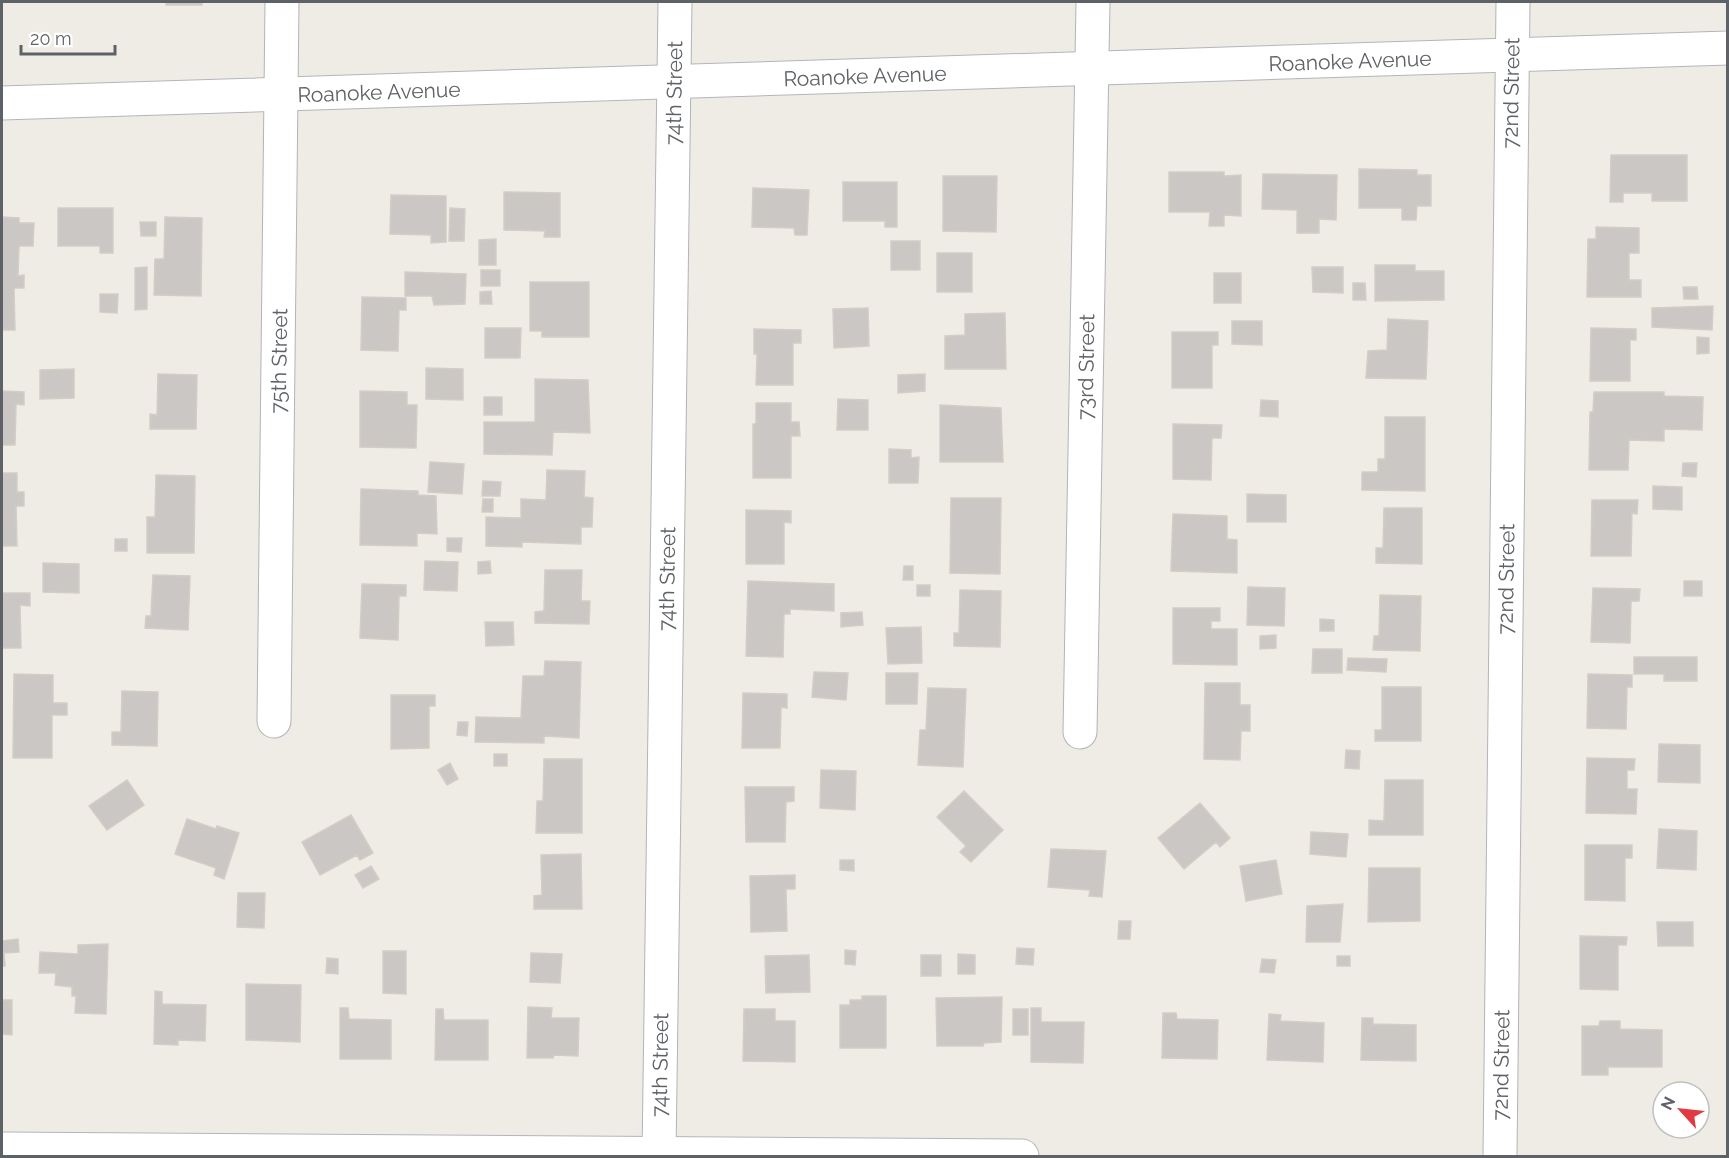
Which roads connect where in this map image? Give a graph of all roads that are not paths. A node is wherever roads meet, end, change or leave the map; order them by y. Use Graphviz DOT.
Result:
graph roads {
  1 [pos="282,2"];
  2 [pos="675,2"];
  3 [pos="1093,2"];
  4 [pos="1513,2"];
  5 [pos="1728,48"];
  6 [pos="1512,55"];
  7 [pos="1092,69"];
  8 [pos="674,82"];
  9 [pos="282,95"];
  10 [pos="2,104"];
  11 [pos="274,721"];
  12 [pos="1080,732"];
  13 [pos="2,1149"];
  14 [pos="659,1155"];
  15 [pos="1022,1156"];
  16 [pos="1500,1156"];
  1 -- 9 [label="street, 75th Street"];
  2 -- 8 [label="street, 74th Street"];
  3 -- 7 [label="street, 73rd Street"];
  4 -- 6 [label="street, 72nd Street"];
  5 -- 6 [label="street, Roanoke Avenue"];
  6 -- 7 [label="street, Roanoke Avenue"];
  6 -- 16 [label="street, 72nd Street"];
  7 -- 8 [label="street, Roanoke Avenue"];
  7 -- 12 [label="street, 73rd Street"];
  8 -- 9 [label="street, Roanoke Avenue"];
  8 -- 14 [label="street, 74th Street"];
  9 -- 10 [label="street, Roanoke Avenue"];
  9 -- 11 [label="street, 75th Street"];
  13 -- 14 [label="street"];
  14 -- 15 [label="street"];
}
